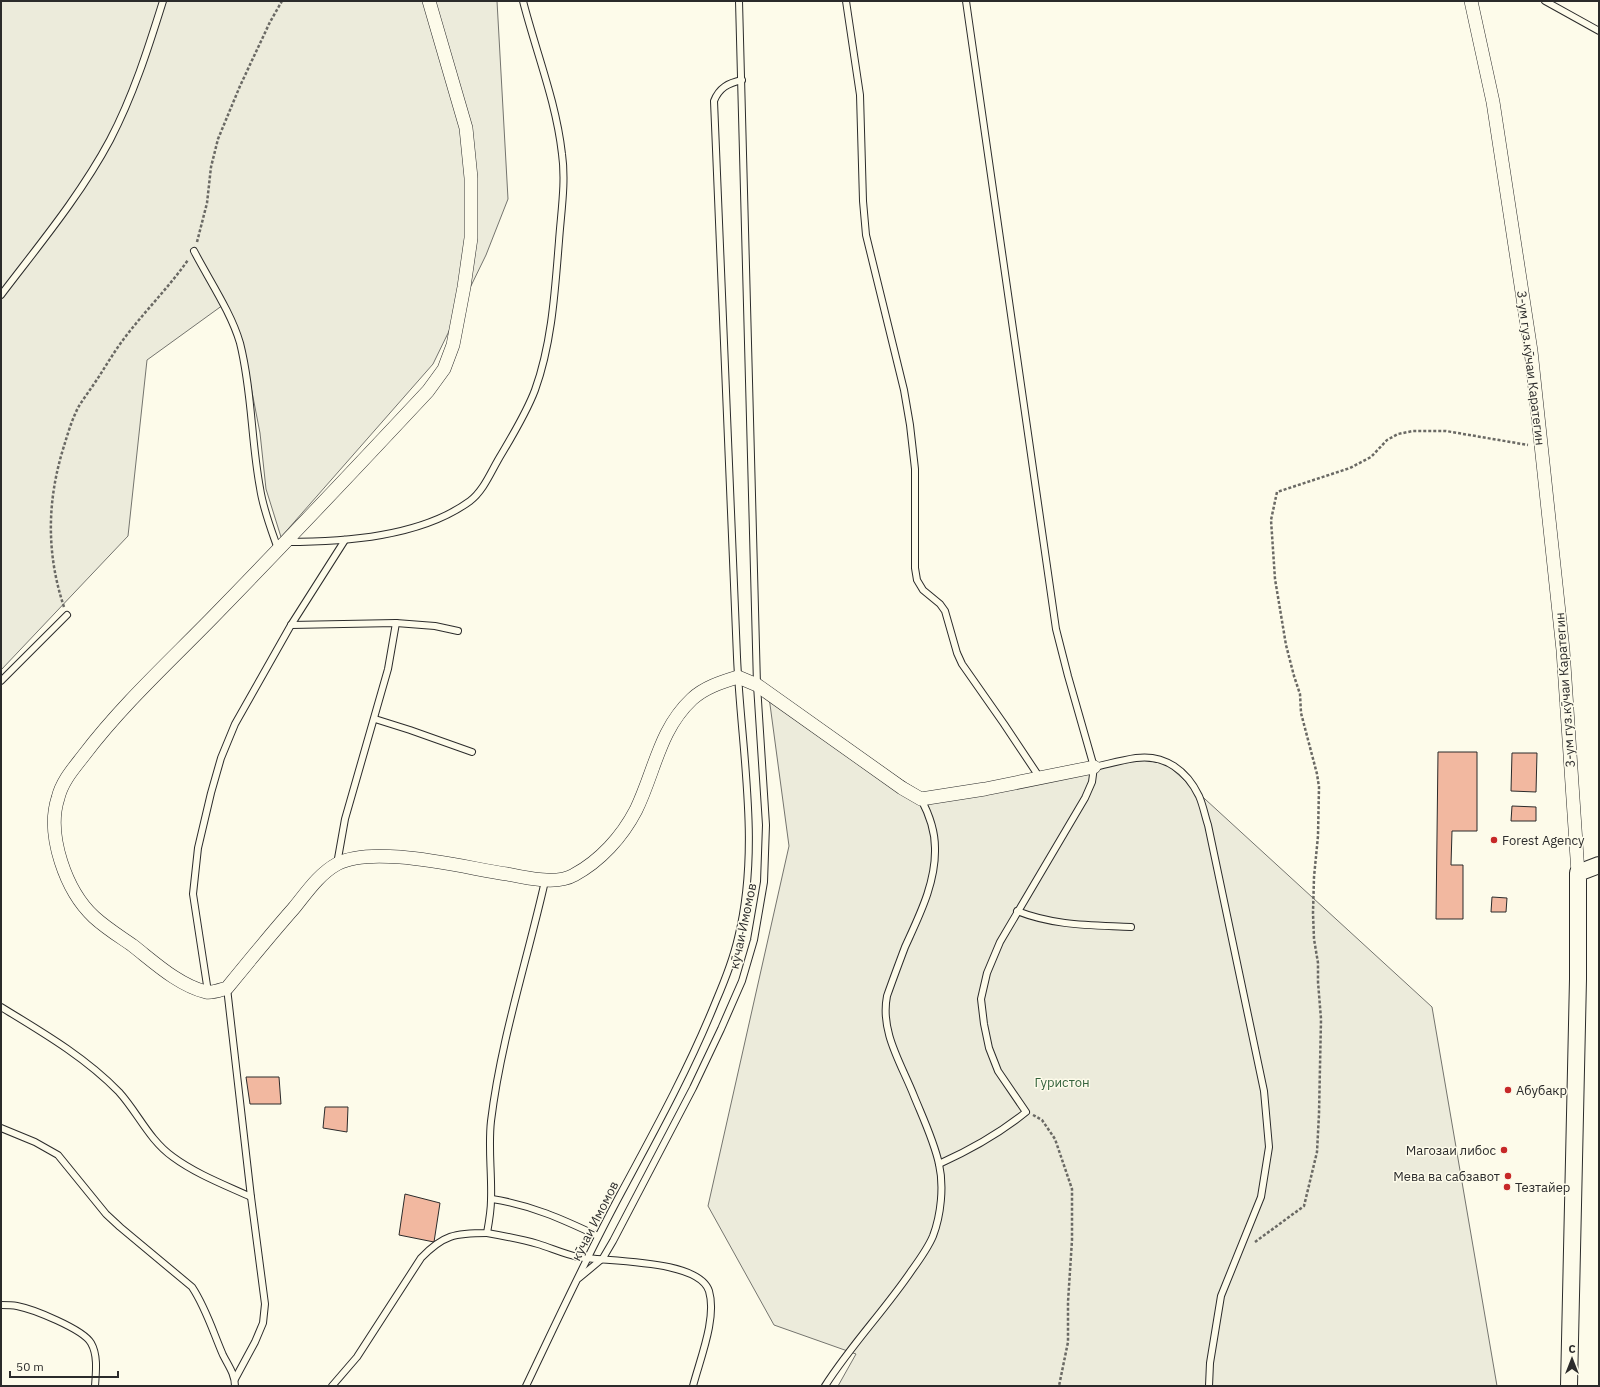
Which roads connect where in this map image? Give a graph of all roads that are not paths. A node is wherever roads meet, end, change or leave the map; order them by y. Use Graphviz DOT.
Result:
graph roads {
  1 [pos="163,1"];
  2 [pos="429,1"];
  3 [pos="523,1"];
  4 [pos="740,1"];
  5 [pos="846,1"];
  6 [pos="966,1"];
  7 [pos="1471,1"];
  8 [pos="1545,1"];
  9 [pos="1599,31"];
  10 [pos="742,80"];
  11 [pos="194,251"];
  12 [pos="1,295"];
  13 [pos="345,540"];
  14 [pos="282,547"];
  15 [pos="67,615"];
  16 [pos="396,623"];
  17 [pos="291,625"];
  18 [pos="458,631"];
  19 [pos="738,676"];
  20 [pos="1,681"];
  21 [pos="757,685"];
  22 [pos="375,719"];
  23 [pos="472,752"];
  24 [pos="1094,767"];
  25 [pos="1040,778"];
  26 [pos="921,799"];
  27 [pos="337,864"];
  28 [pos="1599,865"];
  29 [pos="1578,873"];
  30 [pos="545,881"];
  31 [pos="1017,911"];
  32 [pos="1131,927"];
  33 [pos="227,988"];
  34 [pos="208,992"];
  35 [pos="1,1007"];
  36 [pos="1,1128"];
  37 [pos="939,1164"];
  38 [pos="251,1197"];
  39 [pos="492,1199"];
  40 [pos="487,1233"];
  41 [pos="598,1236"];
  42 [pos="587,1258"];
  43 [pos="603,1258"];
  44 [pos="578,1279"];
  45 [pos="1,1305"];
  46 [pos="235,1379"];
  47 [pos="95,1386"];
  48 [pos="236,1386"];
  49 [pos="332,1386"];
  50 [pos="526,1386"];
  51 [pos="693,1386"];
  52 [pos="825,1386"];
  53 [pos="1209,1386"];
  54 [pos="1569,1386"];
  1 -- 12 [label="lane"];
  2 -- 14 [label="street"];
  3 -- 13 [label="lane"];
  4 -- 10 [label="lane, кӯчаи Имомов"];
  5 -- 25 [label="lane"];
  6 -- 24 [label="lane"];
  7 -- 29 [label="street, 3-ум гуз.кӯчаи Каратегин"];
  8 -- 9 [label="lane"];
  10 -- 19 [label="lane, кӯчаи Имомов"];
  10 -- 21 [label="lane, кӯчаи Имомов"];
  11 -- 14 [label="lane"];
  13 -- 14 [label="lane"];
  13 -- 17 [label="lane"];
  14 -- 34 [label="street"];
  15 -- 20 [label="lane"];
  16 -- 17 [label="lane"];
  16 -- 18 [label="lane"];
  16 -- 22 [label="lane"];
  17 -- 34 [label="lane"];
  19 -- 21 [label="street"];
  19 -- 30 [label="street"];
  19 -- 41 [label="lane, кӯчаи Имомов"];
  21 -- 26 [label="street"];
  21 -- 43 [label="lane, кӯчаи Имомов"];
  22 -- 23 [label="lane"];
  22 -- 27 [label="lane"];
  24 -- 25 [label="street"];
  24 -- 31 [label="lane"];
  24 -- 53 [label="lane"];
  25 -- 26 [label="street"];
  26 -- 37 [label="lane"];
  27 -- 30 [label="street"];
  27 -- 33 [label="street"];
  28 -- 29 [label="street"];
  29 -- 54 [label="street, 3-ум гуз.кӯчаи Каратегин"];
  30 -- 39 [label="lane"];
  31 -- 32 [label="lane"];
  31 -- 37 [label="lane"];
  33 -- 34 [label="street"];
  33 -- 38 [label="lane"];
  35 -- 38 [label="lane"];
  36 -- 46 [label="lane"];
  37 -- 52 [label="lane"];
  38 -- 46 [label="lane"];
  39 -- 40 [label="lane"];
  39 -- 41 [label="lane"];
  40 -- 42 [label="lane"];
  40 -- 49 [label="lane"];
  41 -- 42 [label="lane, кӯчаи Имомов"];
  42 -- 43 [label="lane"];
  42 -- 44 [label="lane, кӯчаи Имомов"];
  43 -- 44 [label="lane, кӯчаи Имомов"];
  43 -- 51 [label="lane"];
  44 -- 50 [label="lane"];
  45 -- 47 [label="lane"];
  46 -- 48 [label="lane"];
}
